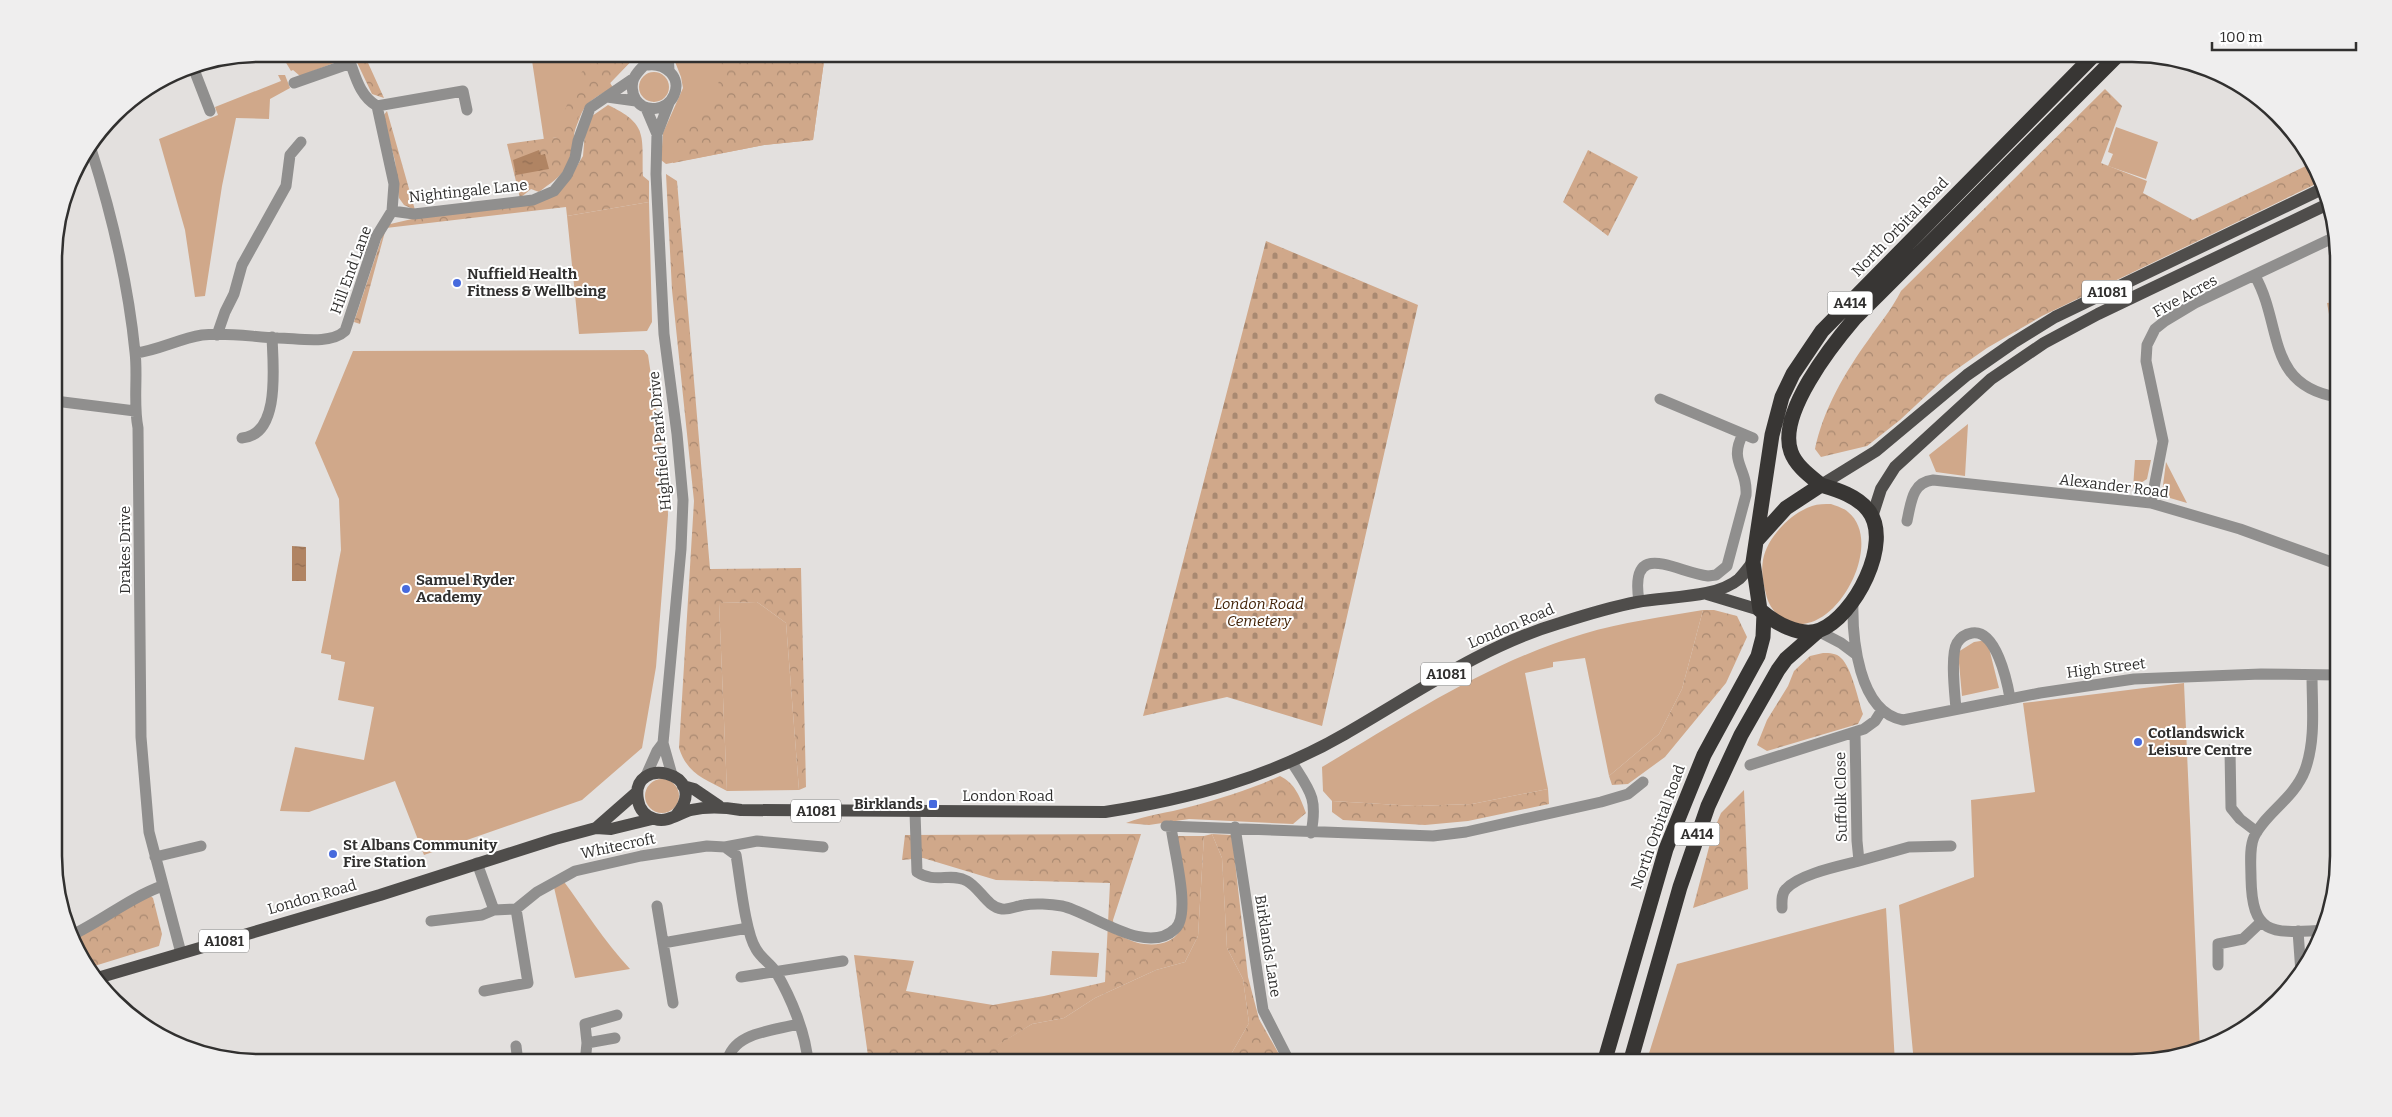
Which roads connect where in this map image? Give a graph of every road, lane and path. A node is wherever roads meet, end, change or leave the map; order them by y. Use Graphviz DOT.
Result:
graph roads {
  1 [pos="340,62"];
  2 [pos="350,62"];
  3 [pos="649,62"];
  4 [pos="668,62"];
  5 [pos="2087,62"];
  6 [pos="2111,62"];
  7 [pos="648,65"];
  8 [pos="669,70"];
  9 [pos="196,74"];
  10 [pos="634,78"];
  11 [pos="294,83"];
  12 [pos="607,98"];
  13 [pos="668,103"];
  14 [pos="641,104"];
  15 [pos="378,106"];
  16 [pos="467,110"];
  17 [pos="210,111"];
  18 [pos="657,134"];
  19 [pos="301,142"];
  20 [pos="93,156"];
  21 [pos="2317,191"];
  22 [pos="2322,207"];
  23 [pos="392,211"];
  24 [pos="2328,240"];
  25 [pos="2256,276"];
  26 [pos="217,335"];
  27 [pos="272,338"];
  28 [pos="136,353"];
  29 [pos="2330,394"];
  30 [pos="1660,399"];
  31 [pos="62,402"];
  32 [pos="134,411"];
  33 [pos="242,438"];
  34 [pos="1821,485"];
  35 [pos="2152,503"];
  36 [pos="1872,517"];
  37 [pos="1907,520"];
  38 [pos="1758,539"];
  39 [pos="2330,561"];
  40 [pos="1753,562"];
  41 [pos="1707,594"];
  42 [pos="1639,601"];
  43 [pos="1853,601"];
  44 [pos="1762,611"];
  45 [pos="1818,631"];
  46 [pos="1857,655"];
  47 [pos="2312,675"];
  48 [pos="2330,675"];
  49 [pos="2010,698"];
  50 [pos="1956,709"];
  51 [pos="1882,710"];
  52 [pos="1855,733"];
  53 [pos="663,743"];
  54 [pos="2230,750"];
  55 [pos="1291,761"];
  56 [pos="1750,765"];
  57 [pos="672,775"];
  58 [pos="645,778"];
  59 [pos="1643,782"];
  60 [pos="683,786"];
  61 [pos="637,792"];
  62 [pos="719,806"];
  63 [pos="914,812"];
  64 [pos="677,814"];
  65 [pos="652,818"];
  66 [pos="1235,827"];
  67 [pos="596,828"];
  68 [pos="2257,832"];
  69 [pos="1311,833"];
  70 [pos="201,846"];
  71 [pos="1951,846"];
  72 [pos="724,847"];
  73 [pos="823,847"];
  74 [pos="155,857"];
  75 [pos="1859,861"];
  76 [pos="477,863"];
  77 [pos="162,886"];
  78 [pos="657,906"];
  79 [pos="1782,908"];
  80 [pos="516,909"];
  81 [pos="494,910"];
  82 [pos="431,921"];
  83 [pos="2261,922"];
  84 [pos="748,928"];
  85 [pos="2315,930"];
  86 [pos="2298,931"];
  87 [pos="78,932"];
  88 [pos="663,943"];
  89 [pos="181,953"];
  90 [pos="2300,960"];
  91 [pos="843,962"];
  92 [pos="2218,965"];
  93 [pos="775,971"];
  94 [pos="102,976"];
  95 [pos="741,977"];
  96 [pos="484,991"];
  97 [pos="673,1003"];
  98 [pos="616,1015"];
  99 [pos="798,1024"];
  100 [pos="615,1038"];
  101 [pos="587,1043"];
  102 [pos="516,1046"];
  103 [pos="517,1054"];
  104 [pos="586,1054"];
  105 [pos="729,1054"];
  106 [pos="807,1054"];
  107 [pos="1285,1054"];
  108 [pos="1607,1054"];
  109 [pos="1633,1054"];
  1 -- 11 [label="street"];
  2 -- 15 [label="street"];
  3 -- 7 [label="street"];
  4 -- 8 [label="street, Highfield Park Drive"];
  5 -- 38 [label="highway, North Orbital Road / A414"];
  6 -- 34 [label="highway, North Orbital Road / A414"];
  7 -- 8 [label="street"];
  7 -- 10 [label="street"];
  8 -- 13 [label="street, Highfield Park Drive"];
  9 -- 17 [label="street"];
  10 -- 12 [label="street, Nightingale Lane"];
  10 -- 14 [label="street, Highfield Park Drive"];
  12 -- 14 [label="street"];
  12 -- 23 [label="street, Nightingale Lane"];
  13 -- 14 [label="street"];
  13 -- 18 [label="street, Highfield Park Drive"];
  14 -- 18 [label="street, Highfield Park Drive"];
  15 -- 16 [label="street"];
  15 -- 23 [label="street, Hill End Lane"];
  18 -- 53 [label="street, Highfield Park Drive"];
  19 -- 26 [label="street"];
  20 -- 28 [label="street, Drakes Drive"];
  21 -- 34 [label="main road, A1081"];
  22 -- 36 [label="main road, A1081"];
  23 -- 27 [label="street, Hill End Lane"];
  24 -- 25 [label="street, Five Acres"];
  25 -- 29 [label="street"];
  25 -- 35 [label="street, Five Acres"];
  26 -- 27 [label="street"];
  26 -- 28 [label="street"];
  27 -- 33 [label="street"];
  28 -- 32 [label="street, Drakes Drive"];
  30 -- 42 [label="street"];
  31 -- 32 [label="street"];
  32 -- 74 [label="street, Drakes Drive"];
  34 -- 36 [label="highway"];
  34 -- 38 [label="highway"];
  35 -- 37 [label="street, Alexander Road"];
  35 -- 39 [label="street, Alexander Road"];
  36 -- 43 [label="highway"];
  38 -- 40 [label="highway"];
  40 -- 41 [label="main road, London Road / A1081"];
  40 -- 44 [label="highway"];
  41 -- 42 [label="main road, London Road / A1081"];
  41 -- 44 [label="main road, London Road / A1081"];
  42 -- 55 [label="main road, London Road / A1081"];
  43 -- 45 [label="highway"];
  43 -- 46 [label="street"];
  44 -- 45 [label="highway"];
  44 -- 108 [label="highway, North Orbital Road / A414"];
  45 -- 46 [label="street"];
  45 -- 109 [label="highway, A414"];
  46 -- 51 [label="street"];
  47 -- 48 [label="street, High Street"];
  47 -- 49 [label="street, High Street"];
  47 -- 68 [label="street"];
  49 -- 50 [label="street, High Street"];
  49 -- 50 [label="street"];
  50 -- 51 [label="street, High Street"];
  51 -- 52 [label="street"];
  52 -- 56 [label="street"];
  52 -- 75 [label="street, Suffolk Close"];
  53 -- 57 [label="street, Highfield Park Drive"];
  53 -- 58 [label="street, Highfield Park Drive"];
  54 -- 68 [label="street"];
  55 -- 63 [label="main road, London Road / A1081"];
  55 -- 69 [label="street"];
  57 -- 58 [label="main road"];
  57 -- 60 [label="main road, London Road / A1081"];
  58 -- 61 [label="main road, London Road / A1081"];
  59 -- 69 [label="street"];
  60 -- 62 [label="main road, London Road / A1081"];
  60 -- 64 [label="main road"];
  61 -- 65 [label="main road"];
  61 -- 67 [label="main road, London Road / A1081"];
  62 -- 63 [label="main road, London Road / A1081"];
  62 -- 64 [label="main road, London Road / A1081"];
  63 -- 66 [label="street"];
  64 -- 65 [label="main road, London Road / A1081"];
  65 -- 67 [label="main road, London Road / A1081"];
  66 -- 69 [label="street"];
  66 -- 107 [label="street, Birklands Lane"];
  67 -- 76 [label="main road, London Road / A1081"];
  68 -- 83 [label="street"];
  70 -- 74 [label="street"];
  71 -- 75 [label="street, Suffolk Close"];
  72 -- 73 [label="street"];
  72 -- 80 [label="street, Whitecroft"];
  72 -- 84 [label="street"];
  74 -- 77 [label="street, Drakes Drive"];
  75 -- 79 [label="street, Suffolk Close"];
  76 -- 81 [label="street"];
  76 -- 89 [label="main road, London Road / A1081"];
  77 -- 87 [label="street"];
  77 -- 89 [label="street, Drakes Drive"];
  78 -- 88 [label="street"];
  80 -- 81 [label="street"];
  80 -- 96 [label="street"];
  81 -- 82 [label="street"];
  83 -- 86 [label="street"];
  83 -- 92 [label="street"];
  84 -- 88 [label="street"];
  84 -- 93 [label="street"];
  85 -- 86 [label="street"];
  86 -- 90 [label="street"];
  88 -- 97 [label="street"];
  89 -- 94 [label="main road, London Road / A1081"];
  91 -- 93 [label="street"];
  93 -- 95 [label="street"];
  93 -- 99 [label="street"];
  98 -- 101 [label="street"];
  99 -- 105 [label="street"];
  99 -- 106 [label="street"];
  100 -- 101 [label="street"];
  101 -- 104 [label="street"];
  102 -- 103 [label="street"];
}
